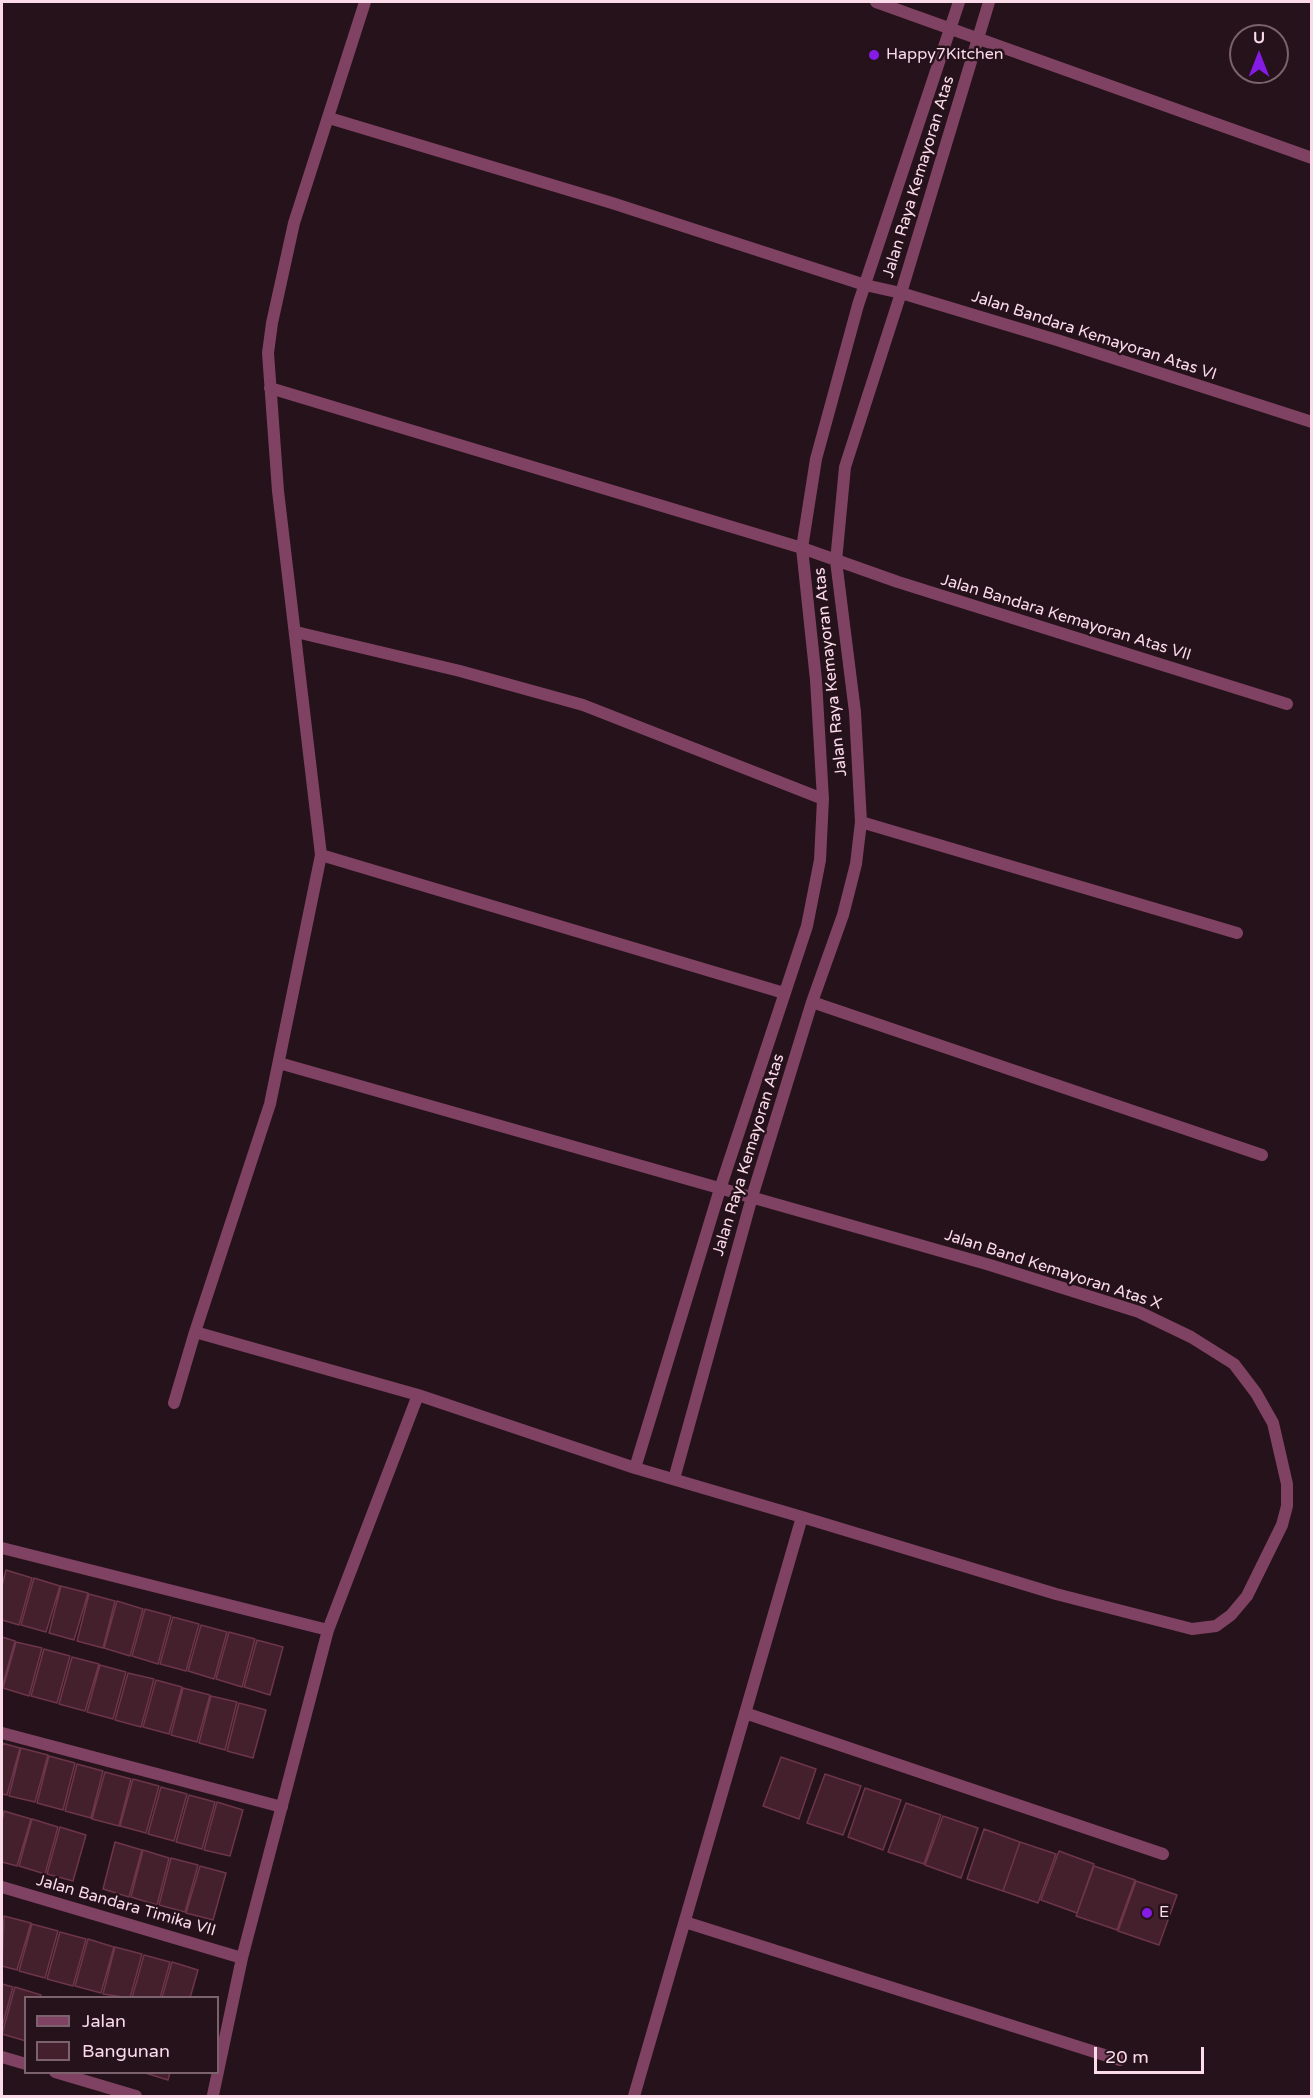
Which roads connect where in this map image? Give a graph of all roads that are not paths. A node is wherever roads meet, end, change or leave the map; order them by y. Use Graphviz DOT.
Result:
graph roads {
  1 [pos="365,2"];
  2 [pos="876,2"];
  3 [pos="959,2"];
  4 [pos="989,2"];
  5 [pos="952,27"];
  6 [pos="978,39"];
  7 [pos="329,118"];
  8 [pos="1311,158"];
  9 [pos="866,285"];
  10 [pos="901,293"];
  11 [pos="270,388"];
  12 [pos="1311,422"];
  13 [pos="802,548"];
  14 [pos="836,561"];
  15 [pos="296,632"];
  16 [pos="1287,704"];
  17 [pos="823,799"];
  18 [pos="861,822"];
  19 [pos="321,855"];
  20 [pos="1237,933"];
  21 [pos="784,993"];
  22 [pos="812,1002"];
  23 [pos="279,1063"];
  24 [pos="1262,1155"];
  25 [pos="720,1189"];
  26 [pos="752,1197"];
  27 [pos="195,1332"];
  28 [pos="418,1395"];
  29 [pos="174,1403"];
  30 [pos="635,1468"];
  31 [pos="674,1479"];
  32 [pos="802,1517"];
  33 [pos="2,1548"];
  34 [pos="328,1630"];
  35 [pos="745,1713"];
  36 [pos="2,1733"];
  37 [pos="282,1807"];
  38 [pos="1163,1854"];
  39 [pos="2,1887"];
  40 [pos="685,1922"];
  41 [pos="242,1958"];
  42 [pos="2,2057"];
  43 [pos="1120,2060"];
  44 [pos="24,2063"];
  45 [pos="219,2071"];
  46 [pos="58,2074"];
  47 [pos="218,2074"];
  48 [pos="214,2096"];
  49 [pos="136,2097"];
  50 [pos="634,2097"];
  1 -- 7 [label="street"];
  2 -- 5 [label="street"];
  3 -- 5 [label="street, Jalan Raya Kemayoran Atas"];
  4 -- 6 [label="street, Jalan Raya Kemayoran Atas"];
  5 -- 6 [label="street"];
  5 -- 9 [label="street, Jalan Raya Kemayoran Atas"];
  6 -- 8 [label="street"];
  6 -- 10 [label="street, Jalan Raya Kemayoran Atas"];
  7 -- 9 [label="street, Jalan Bandara Kemayoran Atas VI"];
  7 -- 11 [label="street"];
  9 -- 10 [label="street, Jalan Bandara Kemayoran Atas VI"];
  9 -- 13 [label="street, Jalan Raya Kemayoran Atas"];
  10 -- 12 [label="street, Jalan Bandara Kemayoran Atas VI"];
  10 -- 14 [label="street, Jalan Raya Kemayoran Atas"];
  11 -- 13 [label="street, Jalan Bandara Kemayoran Atas VII"];
  11 -- 15 [label="street"];
  13 -- 14 [label="street, Jalan Bandara Kemayoran Atas VII"];
  13 -- 17 [label="street, Jalan Raya Kemayoran Atas"];
  14 -- 16 [label="street, Jalan Bandara Kemayoran Atas VII"];
  14 -- 18 [label="street, Jalan Raya Kemayoran Atas"];
  15 -- 17 [label="street"];
  15 -- 19 [label="street"];
  17 -- 21 [label="street, Jalan Raya Kemayoran Atas"];
  18 -- 20 [label="street"];
  18 -- 22 [label="street, Jalan Raya Kemayoran Atas"];
  19 -- 21 [label="street"];
  19 -- 23 [label="street"];
  21 -- 25 [label="street, Jalan Raya Kemayoran Atas"];
  22 -- 24 [label="street"];
  22 -- 26 [label="street, Jalan Raya Kemayoran Atas"];
  23 -- 25 [label="street, Jalan Band Kemayoran Atas X"];
  23 -- 27 [label="street"];
  25 -- 26 [label="street, Jalan Band Kemayoran Atas X"];
  25 -- 30 [label="street, Jalan Raya Kemayoran Atas"];
  26 -- 31 [label="street, Jalan Raya Kemayoran Atas"];
  26 -- 32 [label="street, Jalan Band Kemayoran Atas X"];
  27 -- 28 [label="street"];
  27 -- 29 [label="street"];
  28 -- 30 [label="street"];
  28 -- 34 [label="street"];
  30 -- 31 [label="street"];
  31 -- 32 [label="street"];
  32 -- 35 [label="street"];
  33 -- 34 [label="street"];
  34 -- 37 [label="street"];
  35 -- 38 [label="street"];
  35 -- 40 [label="street"];
  36 -- 37 [label="street"];
  37 -- 41 [label="street"];
  39 -- 41 [label="street, Jalan Bandara Timika VII"];
  40 -- 43 [label="street"];
  40 -- 50 [label="street"];
  41 -- 45 [label="street"];
  42 -- 44 [label="street"];
  46 -- 49 [label="street"];
  47 -- 48 [label="street"];
}
